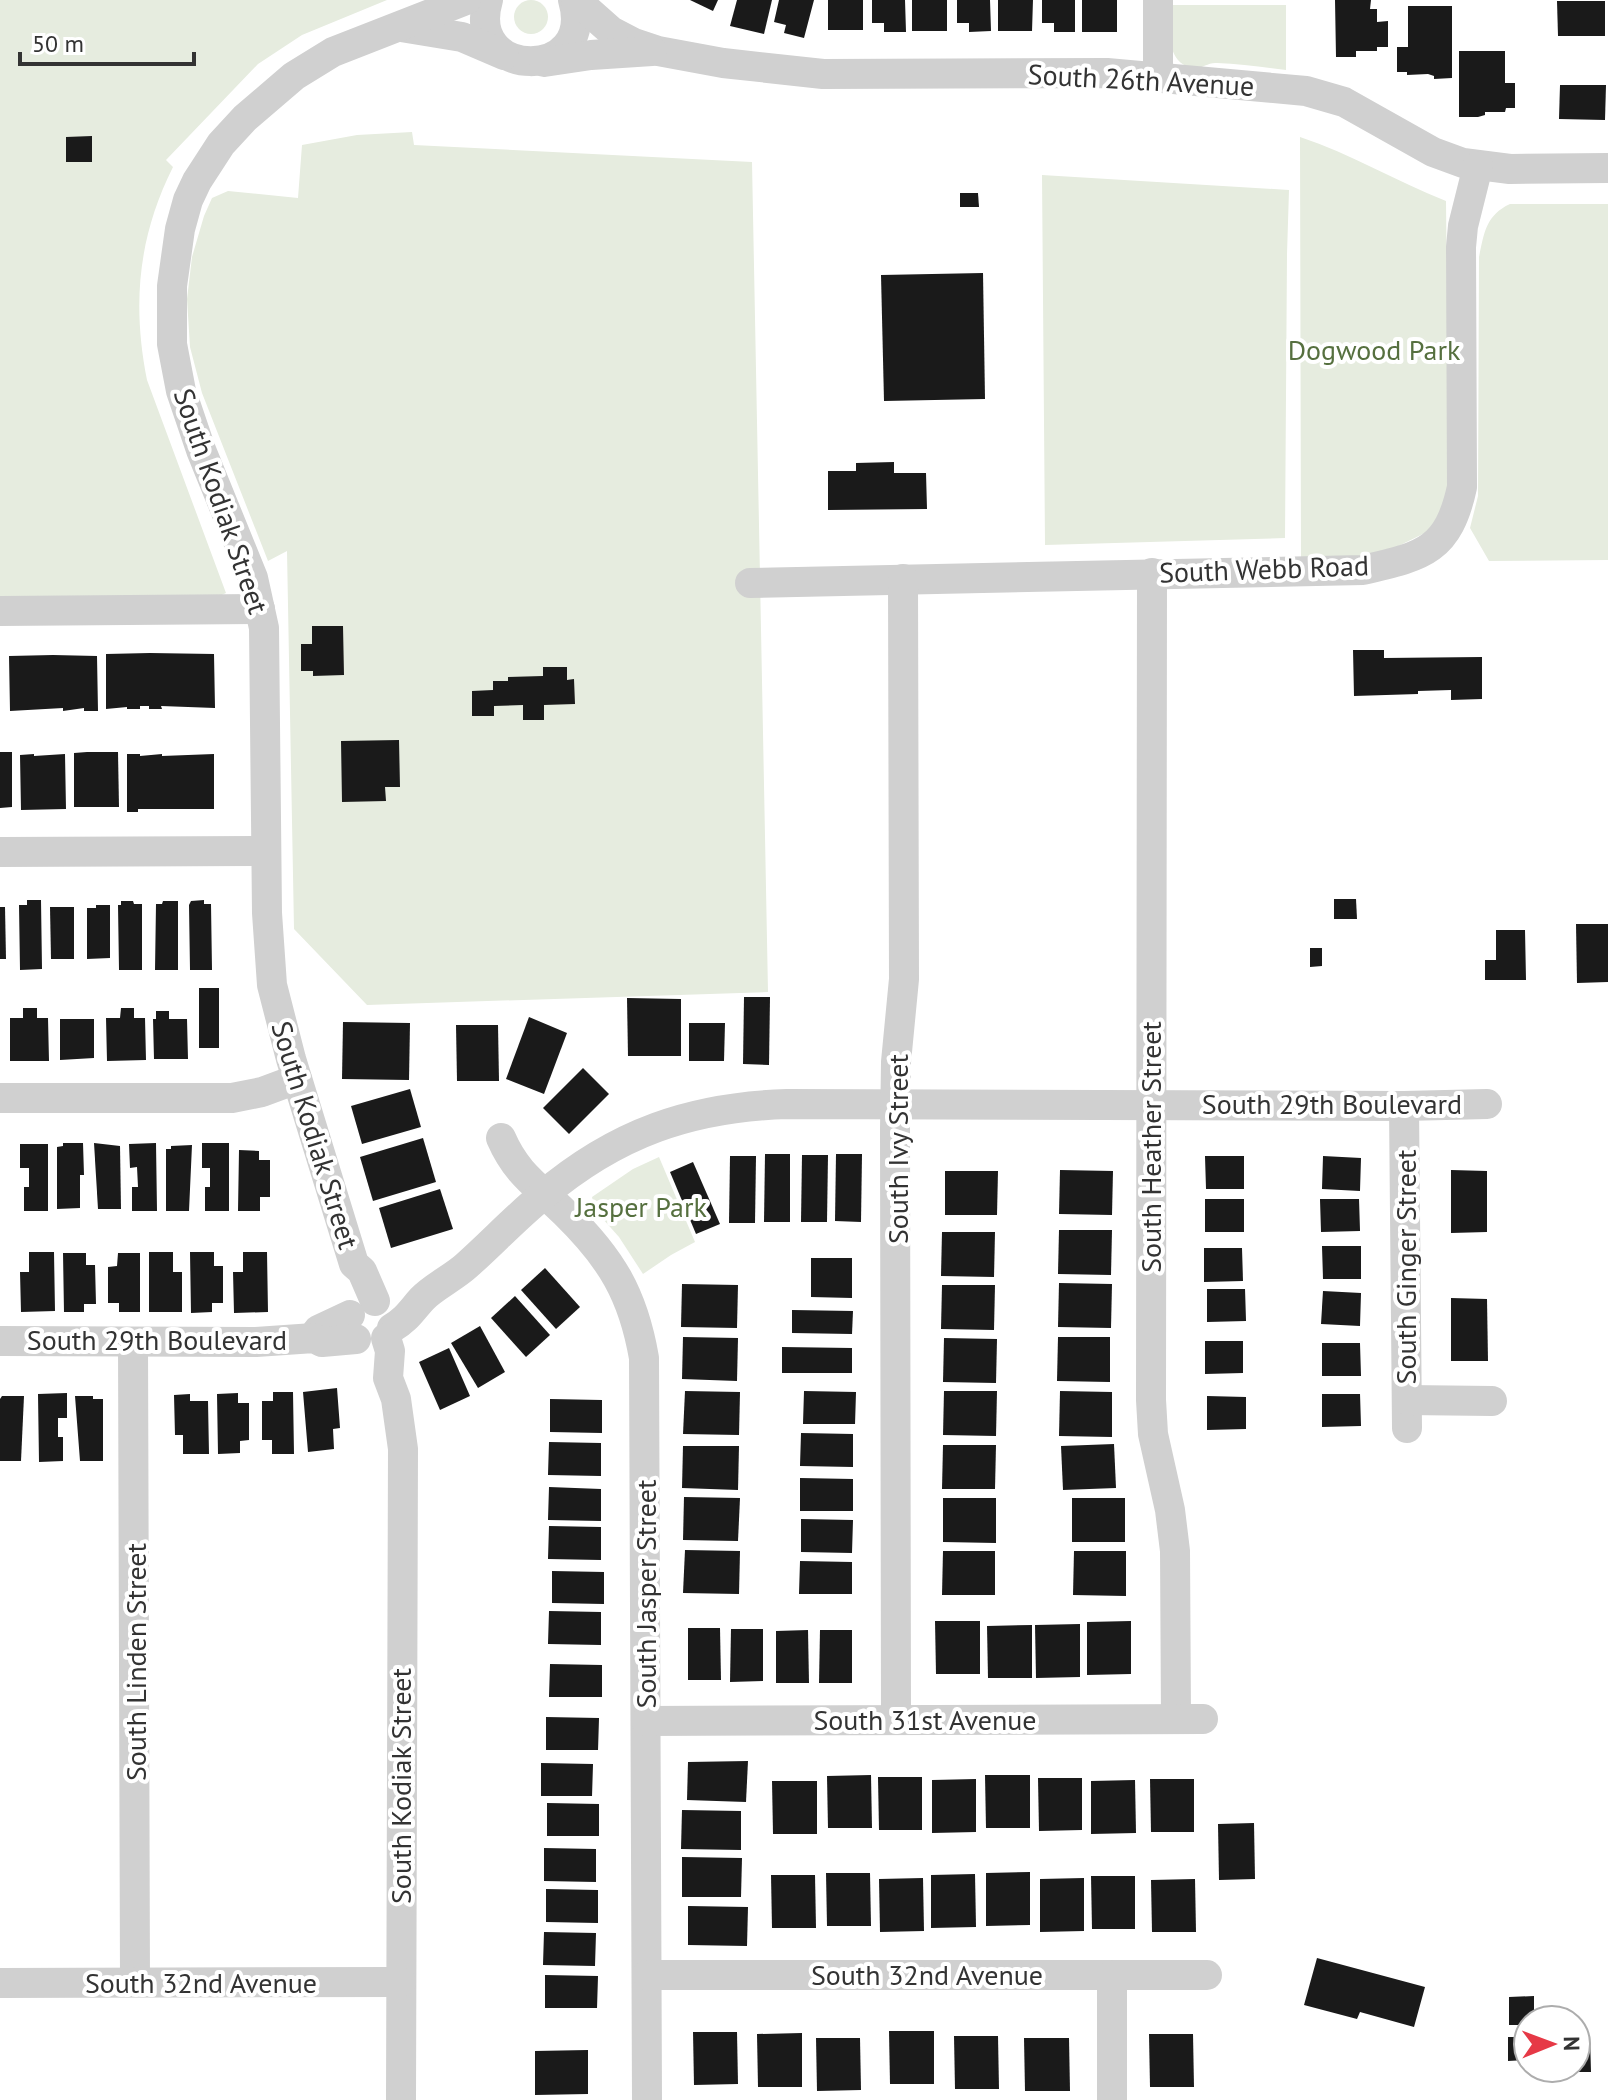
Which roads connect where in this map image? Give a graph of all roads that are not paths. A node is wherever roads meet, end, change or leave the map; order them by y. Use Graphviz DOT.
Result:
graph roads {
  1 [pos="466,0"];
  2 [pos="488,0"];
  3 [pos="574,0"];
  4 [pos="1158,0"];
  5 [pos="399,27"];
  6 [pos="658,51"];
  7 [pos="522,59"];
  8 [pos="1158,77"];
  9 [pos="1478,166"];
  10 [pos="1608,168"];
  11 [pos="1152,573"];
  12 [pos="903,579"];
  13 [pos="750,583"];
  14 [pos="260,609"];
  15 [pos="0,611"];
  16 [pos="266,851"];
  17 [pos="0,852"];
  18 [pos="297,1079"];
  19 [pos="0,1098"];
  20 [pos="1151,1103"];
  21 [pos="895,1104"];
  22 [pos="1487,1104"];
  23 [pos="1404,1106"];
  24 [pos="501,1138"];
  25 [pos="544,1194"];
  26 [pos="369,1322"];
  27 [pos="0,1341"];
  28 [pos="133,1342"];
  29 [pos="1492,1401"];
  30 [pos="1190,1719"];
  31 [pos="896,1720"];
  32 [pos="646,1721"];
  33 [pos="647,1975"];
  34 [pos="1112,1975"];
  35 [pos="1207,1975"];
  36 [pos="135,1982"];
  37 [pos="401,1982"];
  38 [pos="0,1983"];
  39 [pos="401,2100"];
  40 [pos="647,2100"];
  41 [pos="1112,2100"];
  1 -- 5 [label="street, South Kodiak Street"];
  2 -- 7 [label="street"];
  3 -- 6 [label="street, South 26th Avenue"];
  3 -- 7 [label="street"];
  4 -- 8 [label="street"];
  5 -- 7 [label="street, South Kodiak Street"];
  5 -- 14 [label="street, South Kodiak Street"];
  6 -- 7 [label="street, South 26th Avenue"];
  6 -- 8 [label="street, South 26th Avenue"];
  8 -- 9 [label="street, South 26th Avenue"];
  9 -- 10 [label="street, South 26th Avenue"];
  9 -- 11 [label="street, South Webb Road"];
  11 -- 12 [label="street, South Webb Road"];
  11 -- 20 [label="street, South Heather Street"];
  12 -- 13 [label="street, South Webb Road"];
  12 -- 21 [label="street, South Ivy Street"];
  14 -- 15 [label="street"];
  14 -- 16 [label="street, South Kodiak Street"];
  16 -- 17 [label="street"];
  16 -- 18 [label="street, South Kodiak Street"];
  18 -- 19 [label="street"];
  18 -- 26 [label="street, South Kodiak Street"];
  20 -- 21 [label="street, South 29th Boulevard"];
  20 -- 23 [label="street, South 29th Boulevard"];
  20 -- 30 [label="street, South Heather Street"];
  21 -- 25 [label="street, South 29th Boulevard"];
  21 -- 31 [label="street, South Ivy Street"];
  22 -- 23 [label="street, South 29th Boulevard"];
  23 -- 29 [label="street, South Ginger Street"];
  24 -- 25 [label="street, South Jasper Street"];
  25 -- 26 [label="street, South 29th Boulevard"];
  25 -- 32 [label="street, South Jasper Street"];
  26 -- 28 [label="street, South 29th Boulevard"];
  26 -- 37 [label="street, South Kodiak Street"];
  27 -- 28 [label="street, South 29th Boulevard"];
  28 -- 36 [label="street, South Linden Street"];
  30 -- 31 [label="street, South 31st Avenue"];
  31 -- 32 [label="street, South 31st Avenue"];
  32 -- 33 [label="street, South Jasper Street"];
  33 -- 34 [label="street, South 32nd Avenue"];
  33 -- 40 [label="street, South Jasper Street"];
  34 -- 35 [label="street, South 32nd Avenue"];
  34 -- 41 [label="street"];
  36 -- 37 [label="street, South 32nd Avenue"];
  36 -- 38 [label="street, South 32nd Avenue"];
  37 -- 39 [label="street, South Kodiak Street"];
}
